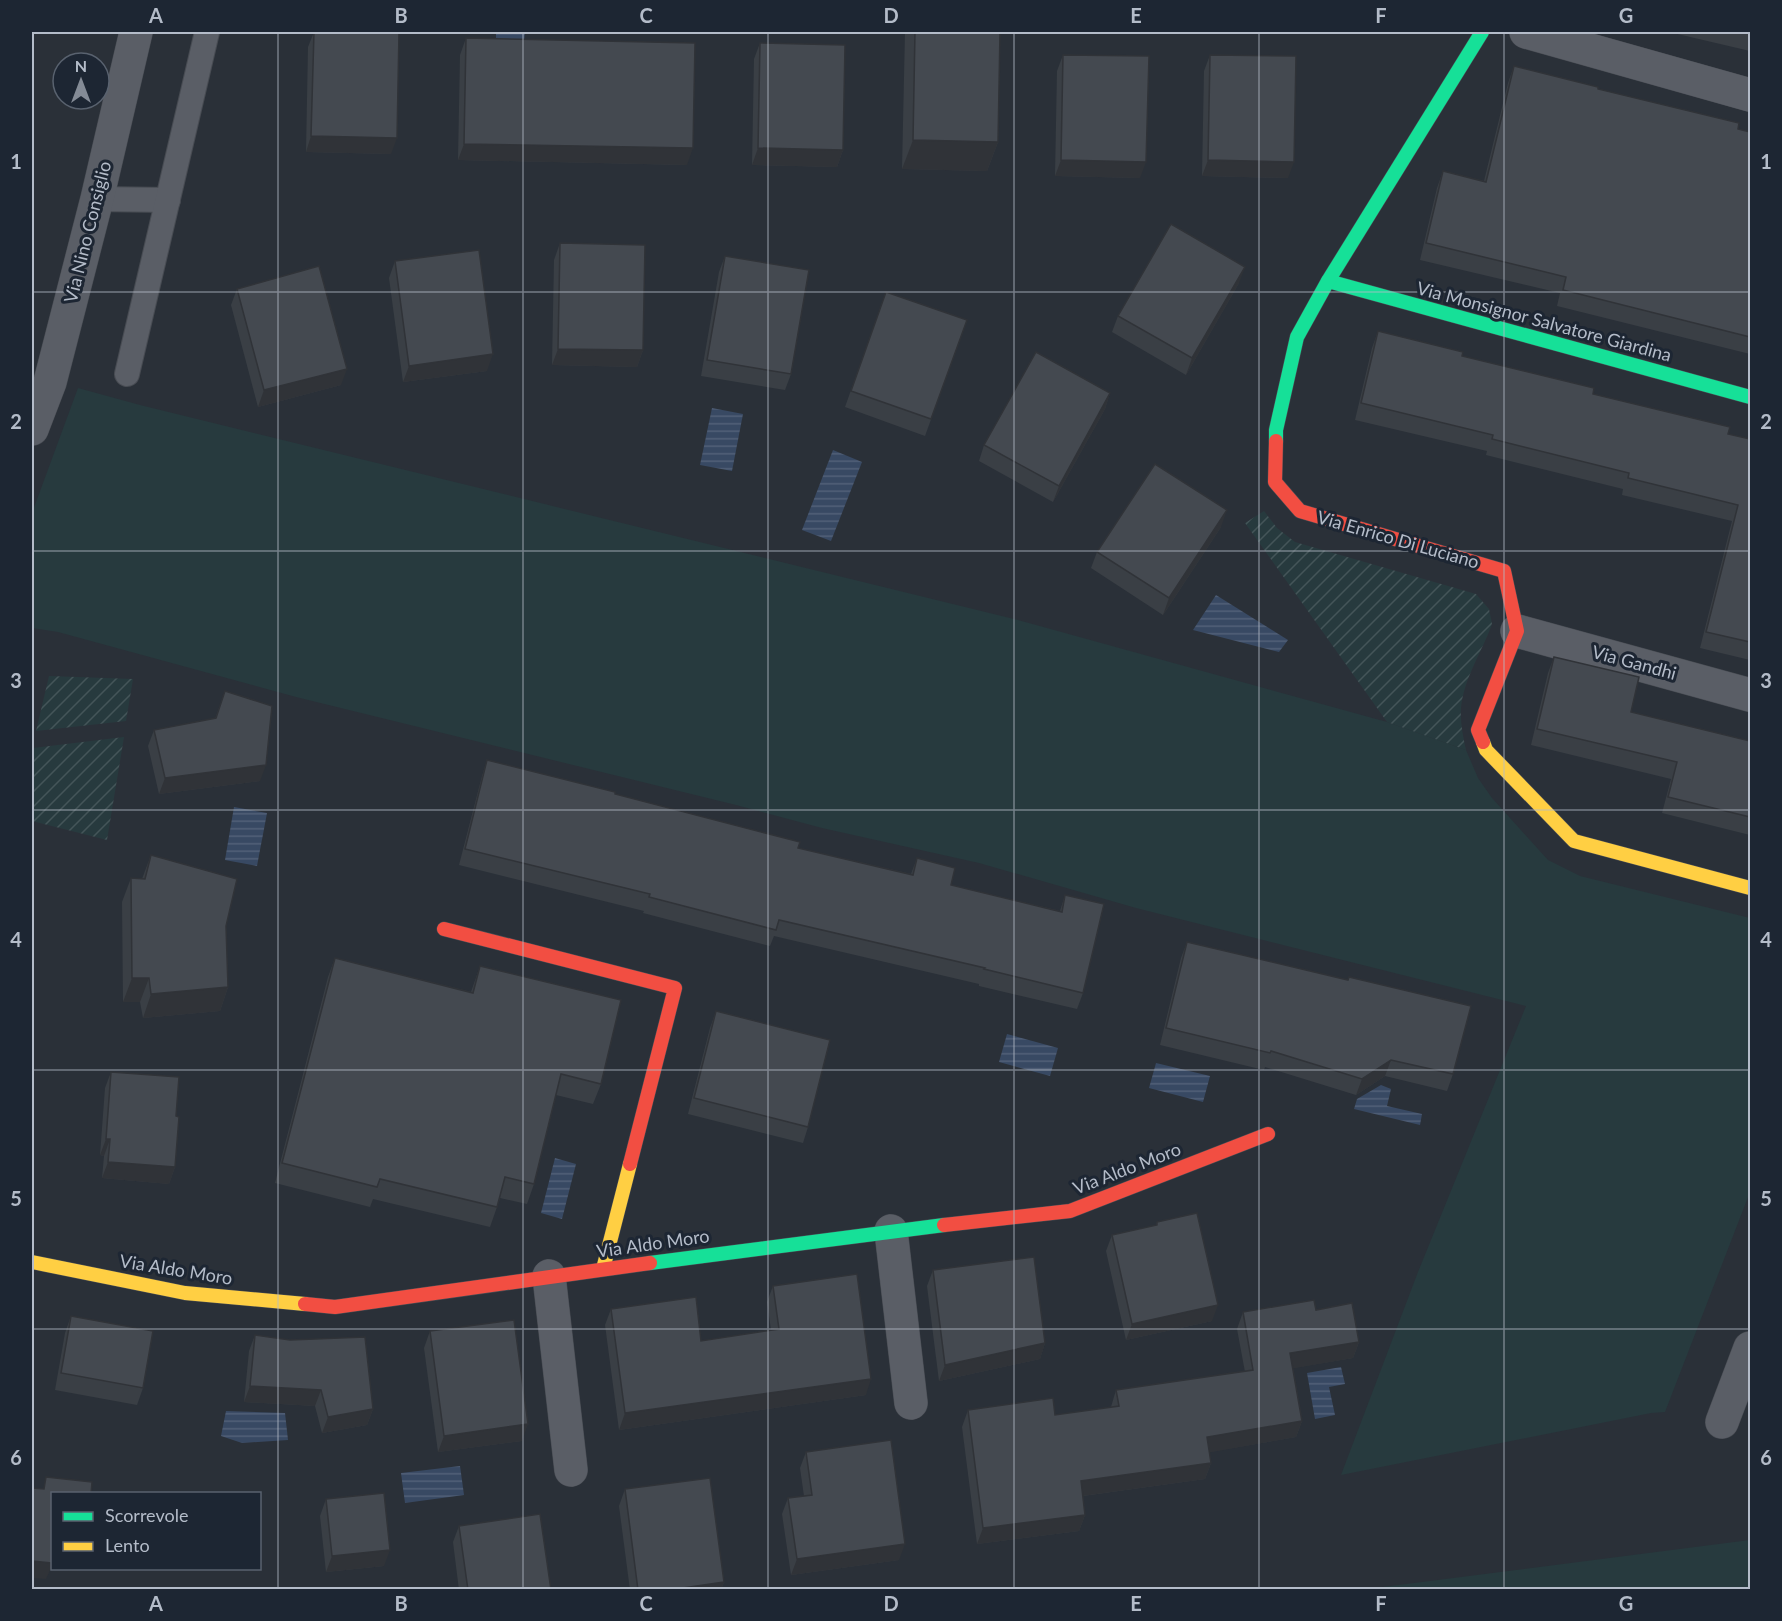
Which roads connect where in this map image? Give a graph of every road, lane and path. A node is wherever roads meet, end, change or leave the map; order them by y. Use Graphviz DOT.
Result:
graph roads {
  1 [pos="136,32"];
  2 [pos="207,32"];
  3 [pos="1482,32"];
  4 [pos="1526,32"];
  5 [pos="1750,95"];
  6 [pos="98,199"];
  7 [pos="168,200"];
  8 [pos="1328,280"];
  9 [pos="127,374"];
  10 [pos="1750,397"];
  11 [pos="32,429"];
  12 [pos="1517,631"];
  13 [pos="1750,695"];
  14 [pos="1750,888"];
  15 [pos="444,929"];
  16 [pos="1268,1134"];
  17 [pos="891,1231"];
  18 [pos="32,1262"];
  19 [pos="603,1269"];
  20 [pos="549,1276"];
  21 [pos="1750,1348"];
  22 [pos="911,1402"];
  23 [pos="1722,1422"];
  24 [pos="571,1470"];
  1 -- 6 [label="street, Via Nino Consiglio"];
  2 -- 7 [label="lane"];
  3 -- 8 [label="street, Via Enrico Di Luciano"];
  4 -- 5 [label="street"];
  6 -- 7 [label="lane"];
  6 -- 11 [label="street, Via Nino Consiglio"];
  7 -- 9 [label="lane"];
  8 -- 10 [label="street, Via Monsignor Salvatore Giardina"];
  8 -- 12 [label="street, Via Enrico Di Luciano"];
  12 -- 13 [label="street, Via Gandhi"];
  12 -- 14 [label="street"];
  15 -- 19 [label="street"];
  16 -- 17 [label="street, Via Aldo Moro"];
  17 -- 19 [label="street, Via Aldo Moro"];
  17 -- 22 [label="street"];
  18 -- 20 [label="street, Via Aldo Moro"];
  19 -- 20 [label="street, Via Aldo Moro"];
  20 -- 24 [label="street"];
  21 -- 23 [label="street"];
}
